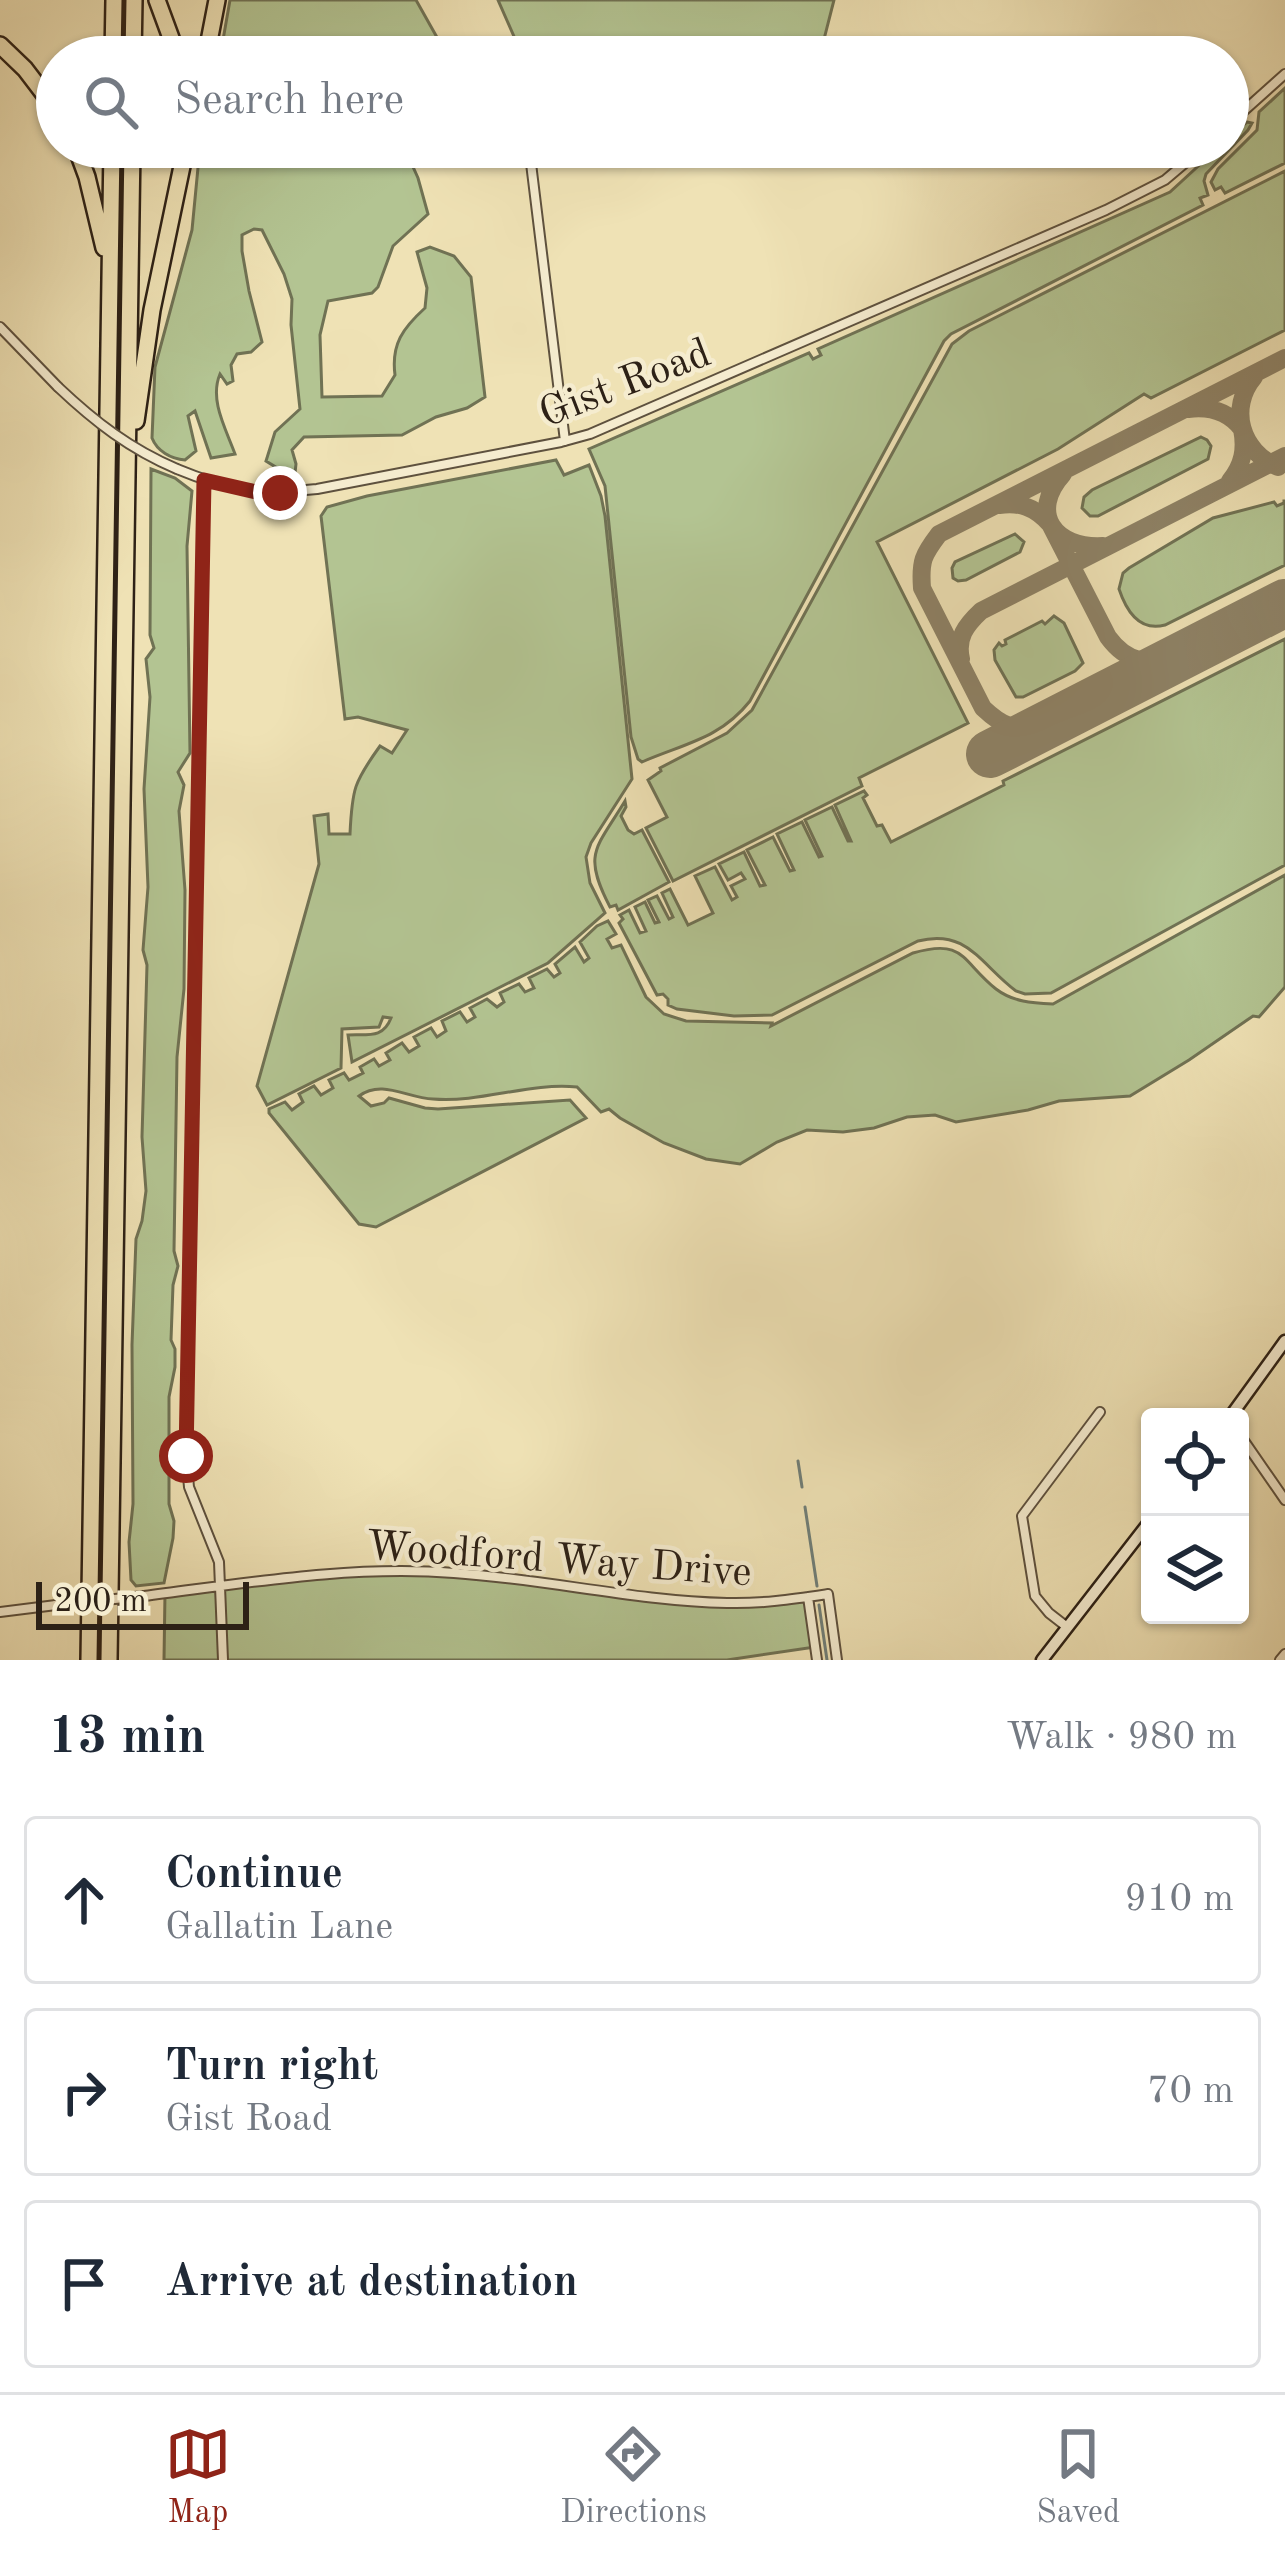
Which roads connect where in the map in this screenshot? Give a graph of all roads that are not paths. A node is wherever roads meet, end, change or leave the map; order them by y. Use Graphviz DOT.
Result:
graph roads {
  1 [pos="114,0"];
  2 [pos="157,0"];
  3 [pos="217,0"];
  4 [pos="113,36"];
  5 [pos="170,36"];
  6 [pos="210,36"];
  7 [pos="0,45"];
  8 [pos="1285,74"];
  9 [pos="36,83"];
  10 [pos="1249,106"];
  11 [pos="84,168"];
  12 [pos="112,168"];
  13 [pos="132,168"];
  14 [pos="181,168"];
  15 [pos="532,168"];
  16 [pos="1179,168"];
  17 [pos="110,273"];
  18 [pos="0,328"];
  19 [pos="565,441"];
  20 [pos="127,476"];
  21 [pos="204,480"];
  22 [pos="1285,1341"];
  23 [pos="1237,1408"];
  24 [pos="1100,1412"];
  25 [pos="1249,1448"];
  26 [pos="1285,1500"];
  27 [pos="1141,1533"];
  28 [pos="221,1586"];
  29 [pos="808,1597"];
  30 [pos="0,1612"];
  31 [pos="1067,1627"];
  32 [pos="89,1660"];
  33 [pos="109,1660"];
  34 [pos="223,1660"];
  35 [pos="817,1660"];
  36 [pos="837,1660"];
  37 [pos="1042,1660"];
  1 -- 4 [label="highway"];
  2 -- 5 [label="highway"];
  3 -- 6 [label="highway"];
  7 -- 9 [label="highway"];
  8 -- 10 [label="street"];
  11 -- 17 [label="highway"];
  12 -- 17 [label="highway"];
  13 -- 20 [label="highway"];
  14 -- 20 [label="highway"];
  15 -- 19 [label="street"];
  16 -- 19 [label="street, Gist Road"];
  17 -- 32 [label="highway"];
  18 -- 21 [label="street, Gist Road, bridge"];
  19 -- 21 [label="street, Gist Road"];
  20 -- 33 [label="highway"];
  21 -- 28 [label="street"];
  22 -- 23 [label="main road"];
  24 -- 31 [label="street"];
  25 -- 26 [label="street"];
  27 -- 31 [label="main road"];
  28 -- 29 [label="street, Woodford Way Drive"];
  28 -- 30 [label="street, Woodford Way Drive, bridge"];
  28 -- 34 [label="street"];
  29 -- 35 [label="street"];
  29 -- 36 [label="street, Woodford Way Drive"];
  31 -- 37 [label="main road"];
}
